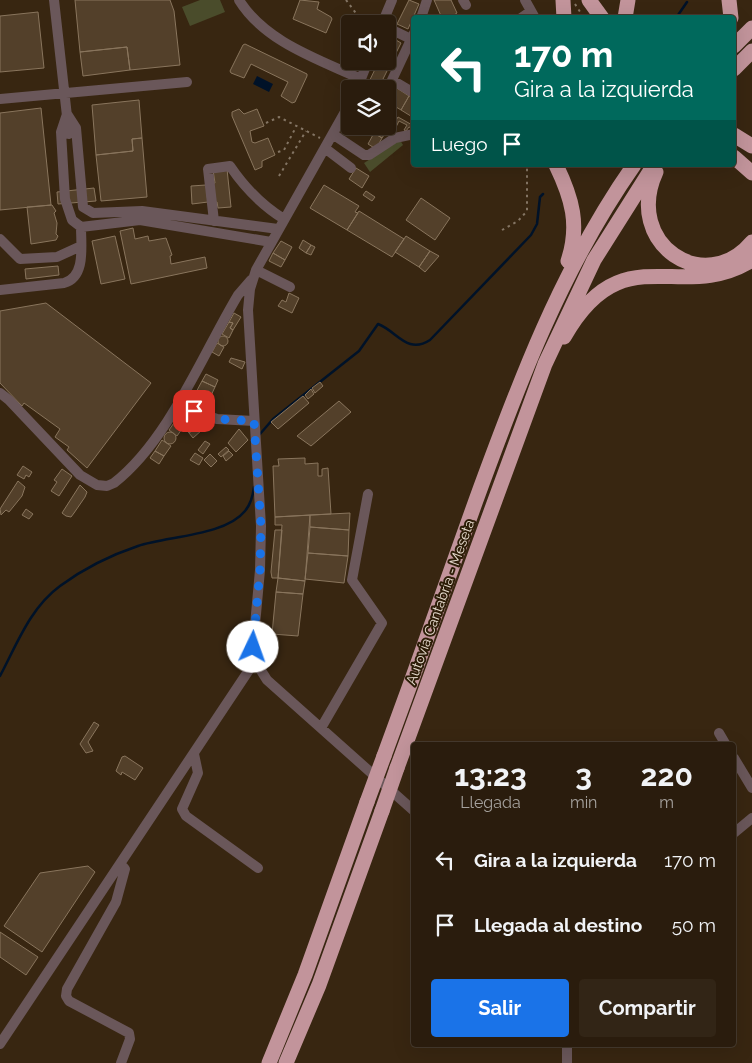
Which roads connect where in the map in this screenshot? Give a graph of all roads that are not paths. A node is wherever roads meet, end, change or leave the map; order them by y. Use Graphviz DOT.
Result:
graph roads {
  1 [pos="54,0"];
  2 [pos="239,0"];
  3 [pos="392,0"];
  4 [pos="427,0"];
  5 [pos="525,0"];
  6 [pos="563,0"];
  7 [pos="580,0"];
  8 [pos="589,0"];
  9 [pos="628,0"];
  10 [pos="729,0"];
  11 [pos="533,14"];
  12 [pos="386,15"];
  13 [pos="422,15"];
  14 [pos="564,15"];
  15 [pos="590,15"];
  16 [pos="600,15"];
  17 [pos="626,15"];
  18 [pos="731,15"];
  19 [pos="752,28"];
  20 [pos="396,31"];
  21 [pos="411,36"];
  22 [pos="411,38"];
  23 [pos="736,44"];
  24 [pos="752,50"];
  25 [pos="752,61"];
  26 [pos="736,67"];
  27 [pos="736,74"];
  28 [pos="352,80"];
  29 [pos="187,82"];
  30 [pos="411,91"];
  31 [pos="63,92"];
  32 [pos="0,99"];
  33 [pos="67,114"];
  34 [pos="341,121"];
  35 [pos="70,134"];
  36 [pos="411,135"];
  37 [pos="736,135"];
  38 [pos="736,135"];
  39 [pos="330,142"];
  40 [pos="752,142"];
  41 [pos="752,146"];
  42 [pos="736,151"];
  43 [pos="736,159"];
  44 [pos="752,160"];
  45 [pos="557,167"];
  46 [pos="633,167"];
  47 [pos="653,167"];
  48 [pos="658,167"];
  49 [pos="351,168"];
  50 [pos="752,173"];
  51 [pos="80,176"];
  52 [pos="64,177"];
  53 [pos="284,219"];
  54 [pos="214,221"];
  55 [pos="82,227"];
  56 [pos="278,229"];
  57 [pos="0,239"];
  58 [pos="271,242"];
  59 [pos="752,242"];
  60 [pos="80,246"];
  61 [pos="752,260"];
  62 [pos="256,270"];
  63 [pos="251,280"];
  64 [pos="290,287"];
  65 [pos="0,290"];
  66 [pos="547,317"];
  67 [pos="536,385"];
  68 [pos="0,394"];
  69 [pos="194,411"];
  70 [pos="254,421"];
  71 [pos="368,494"];
  72 [pos="255,661"];
  73 [pos="322,728"];
  74 [pos="719,734"];
  75 [pos="724,742"];
  76 [pos="194,754"];
  77 [pos="736,761"];
  78 [pos="752,788"];
  79 [pos="411,808"];
  80 [pos="752,818"];
  81 [pos="736,831"];
  82 [pos="121,864"];
  83 [pos="258,868"];
  84 [pos="297,996"];
  85 [pos="0,1044"];
  86 [pos="567,1047"];
  87 [pos="121,1063"];
  88 [pos="262,1063"];
  89 [pos="268,1063"];
  90 [pos="286,1063"];
  91 [pos="567,1063"];
  1 -- 31 [label="street"];
  2 -- 28 [label="street"];
  3 -- 12 [label="street"];
  4 -- 13 [label="street"];
  5 -- 11 [label="street"];
  6 -- 14 [label="highway"];
  7 -- 15 [label="highway"];
  8 -- 16 [label="highway"];
  9 -- 17 [label="highway"];
  10 -- 18 [label="highway"];
  19 -- 23 [label="highway"];
  20 -- 21 [label="street"];
  22 -- 30 [label="street"];
  24 -- 26 [label="highway"];
  25 -- 27 [label="highway"];
  29 -- 31 [label="street"];
  31 -- 32 [label="street"];
  31 -- 33 [label="street"];
  33 -- 35 [label="street"];
  33 -- 51 [label="street"];
  33 -- 52 [label="street"];
  34 -- 39 [label="street"];
  36 -- 39 [label="street"];
  37 -- 40 [label="highway"];
  38 -- 41 [label="highway"];
  39 -- 49 [label="street"];
  39 -- 53 [label="street"];
  42 -- 44 [label="highway"];
  43 -- 50 [label="highway"];
  45 -- 66 [label="highway"];
  46 -- 66 [label="highway, Autovía Cantabria - Meseta"];
  47 -- 67 [label="highway, Autovía Cantabria - Meseta"];
  48 -- 59 [label="highway"];
  51 -- 52 [label="street"];
  51 -- 54 [label="street"];
  52 -- 55 [label="street"];
  53 -- 54 [label="street"];
  53 -- 56 [label="street"];
  54 -- 56 [label="street"];
  55 -- 58 [label="street"];
  55 -- 60 [label="street"];
  56 -- 58 [label="street"];
  57 -- 60 [label="street"];
  58 -- 62 [label="street"];
  60 -- 65 [label="street"];
  61 -- 67 [label="highway"];
  62 -- 63 [label="street"];
  62 -- 64 [label="street"];
  63 -- 68 [label="street"];
  63 -- 70 [label="street"];
  66 -- 84 [label="highway, Autovía Cantabria - Meseta, bridge"];
  67 -- 90 [label="highway, Autovía Cantabria - Meseta, bridge"];
  69 -- 70 [label="street"];
  70 -- 72 [label="street"];
  71 -- 73 [label="street"];
  72 -- 73 [label="street"];
  72 -- 76 [label="street"];
  73 -- 79 [label="street"];
  74 -- 75 [label="street"];
  76 -- 82 [label="street"];
  76 -- 83 [label="street"];
  77 -- 78 [label="street"];
  80 -- 81 [label="street"];
  82 -- 85 [label="street"];
  82 -- 87 [label="street"];
  84 -- 88 [label="highway"];
  84 -- 89 [label="highway, Autovía Cantabria - Meseta"];
  86 -- 91 [label="street"];
}
